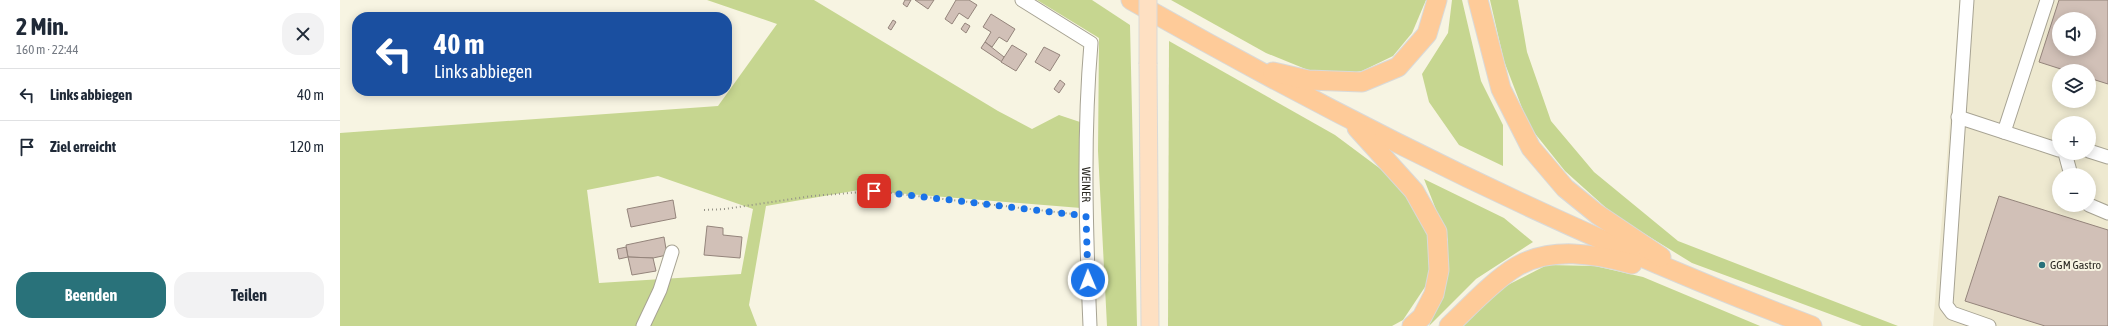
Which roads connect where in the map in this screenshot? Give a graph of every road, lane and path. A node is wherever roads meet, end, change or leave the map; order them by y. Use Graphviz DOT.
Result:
graph roads {
  1 [pos="1022,0"];
  2 [pos="1131,0"];
  3 [pos="1148,0"];
  4 [pos="1437,0"];
  5 [pos="1478,0"];
  6 [pos="1967,0"];
  7 [pos="2047,0"];
  8 [pos="1252,68"];
  9 [pos="1958,117"];
  10 [pos="1351,121"];
  11 [pos="2004,132"];
  12 [pos="2052,148"];
  13 [pos="2096,153"];
  14 [pos="2108,157"];
  15 [pos="2096,208"];
  16 [pos="704,210"];
  17 [pos="2108,213"];
  18 [pos="1086,216"];
  19 [pos="672,252"];
  20 [pos="1701,283"];
  21 [pos="644,326"];
  22 [pos="1090,326"];
  23 [pos="1150,326"];
  24 [pos="1412,326"];
  25 [pos="1449,326"];
  26 [pos="1812,326"];
  27 [pos="1989,326"];
  1 -- 18 [label="street, WEINER"];
  2 -- 8 [label="highway"];
  3 -- 23 [label="main road, bridge"];
  4 -- 8 [label="highway"];
  5 -- 20 [label="highway"];
  6 -- 9 [label="street"];
  7 -- 11 [label="street"];
  8 -- 10 [label="highway"];
  9 -- 11 [label="street"];
  9 -- 27 [label="street"];
  10 -- 20 [label="highway"];
  10 -- 24 [label="highway"];
  11 -- 12 [label="street"];
  13 -- 14 [label="street"];
  15 -- 17 [label="street"];
  16 -- 18 [label="path"];
  18 -- 22 [label="street, WEINER"];
  19 -- 21 [label="street"];
  20 -- 25 [label="highway"];
  20 -- 26 [label="highway"];
}
